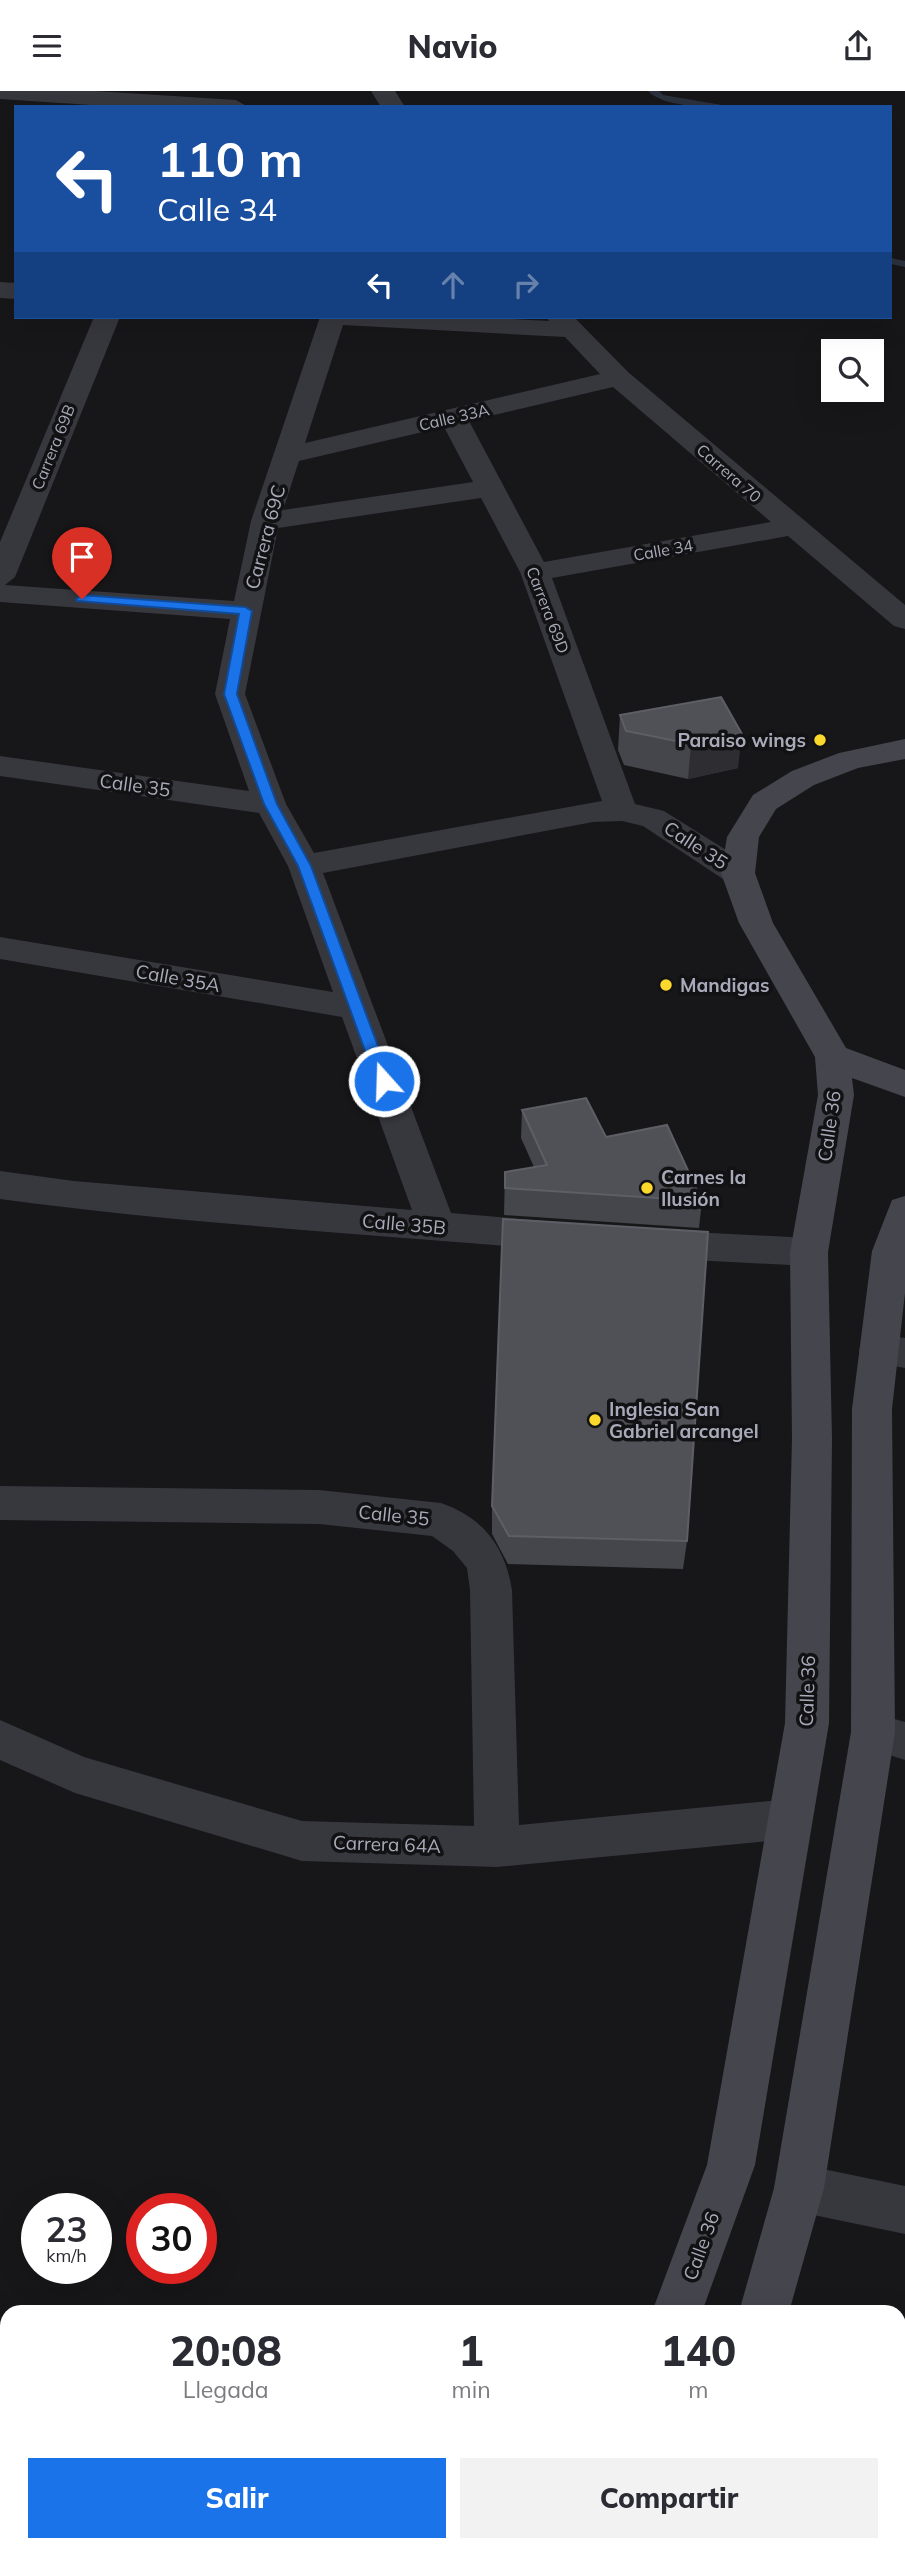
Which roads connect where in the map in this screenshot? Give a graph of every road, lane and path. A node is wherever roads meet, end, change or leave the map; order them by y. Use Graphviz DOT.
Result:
graph roads {
  1 [pos="0,92"];
  2 [pos="106,99"];
  3 [pos="204,105"];
  4 [pos="106,319"];
  5 [pos="333,319"];
  6 [pos="412,319"];
  7 [pos="568,323"];
  8 [pos="618,378"];
  9 [pos="453,418"];
  10 [pos="290,455"];
  11 [pos="491,488"];
  12 [pos="265,521"];
  13 [pos="792,527"];
  14 [pos="535,572"];
  15 [pos="0,577"];
  16 [pos="0,593"];
  17 [pos="245,611"];
  18 [pos="905,620"];
  19 [pos="905,749"];
  20 [pos="0,767"];
  21 [pos="270,804"];
  22 [pos="622,811"];
  23 [pos="304,866"];
  24 [pos="738,873"];
  25 [pos="0,948"];
  26 [pos="357,1008"];
  27 [pos="833,1057"];
  28 [pos="905,1084"];
  29 [pos="0,1185"];
  30 [pos="905,1210"];
  31 [pos="437,1227"];
  32 [pos="809,1252"];
  33 [pos="891,1351"];
  34 [pos="0,1503"];
  35 [pos="889,1736"];
  36 [pos="0,1739"];
  37 [pos="790,1819"];
  38 [pos="496,1847"];
  39 [pos="799,2187"];
  40 [pos="905,2210"];
  41 [pos="680,2305"];
  42 [pos="766,2305"];
  1 -- 2 [label="street"];
  2 -- 3 [label="street"];
  4 -- 15 [label="street, Carrera 69B"];
  5 -- 10 [label="street, Carrera 69C"];
  6 -- 7 [label="street"];
  7 -- 8 [label="street, Carrera 70"];
  8 -- 9 [label="street, Calle 33A"];
  8 -- 13 [label="street, Carrera 70"];
  9 -- 10 [label="street, Calle 33A"];
  9 -- 11 [label="street, Carrera 69D"];
  10 -- 12 [label="street, Carrera 69C"];
  11 -- 12 [label="street"];
  11 -- 14 [label="street, Carrera 69D"];
  12 -- 17 [label="street, Carrera 69C"];
  13 -- 14 [label="street, Calle 34"];
  13 -- 18 [label="street, Carrera 70"];
  14 -- 22 [label="street, Carrera 69D"];
  16 -- 17 [label="street"];
  17 -- 21 [label="street, Carrera 69C"];
  19 -- 24 [label="main road, Calle 35"];
  20 -- 21 [label="street, Calle 35"];
  21 -- 23 [label="street, Carrera 69C"];
  22 -- 23 [label="street, Calle 35"];
  22 -- 24 [label="street, Calle 35"];
  23 -- 26 [label="street, Carrera 69C"];
  24 -- 27 [label="main road"];
  25 -- 26 [label="street, Calle 35A"];
  26 -- 31 [label="street, Carrera 69C"];
  27 -- 28 [label="main road"];
  27 -- 32 [label="main road, Calle 36"];
  29 -- 31 [label="street, Calle 35B"];
  30 -- 33 [label="main road"];
  31 -- 32 [label="street, Calle 35B"];
  32 -- 37 [label="main road, Calle 36"];
  33 -- 35 [label="main road"];
  34 -- 38 [label="street, Calle 35"];
  35 -- 39 [label="main road"];
  36 -- 38 [label="street, Carrera 64A"];
  37 -- 38 [label="street, Carrera 64A"];
  37 -- 41 [label="main road, Calle 36"];
  39 -- 40 [label="street"];
  39 -- 42 [label="main road"];
}
